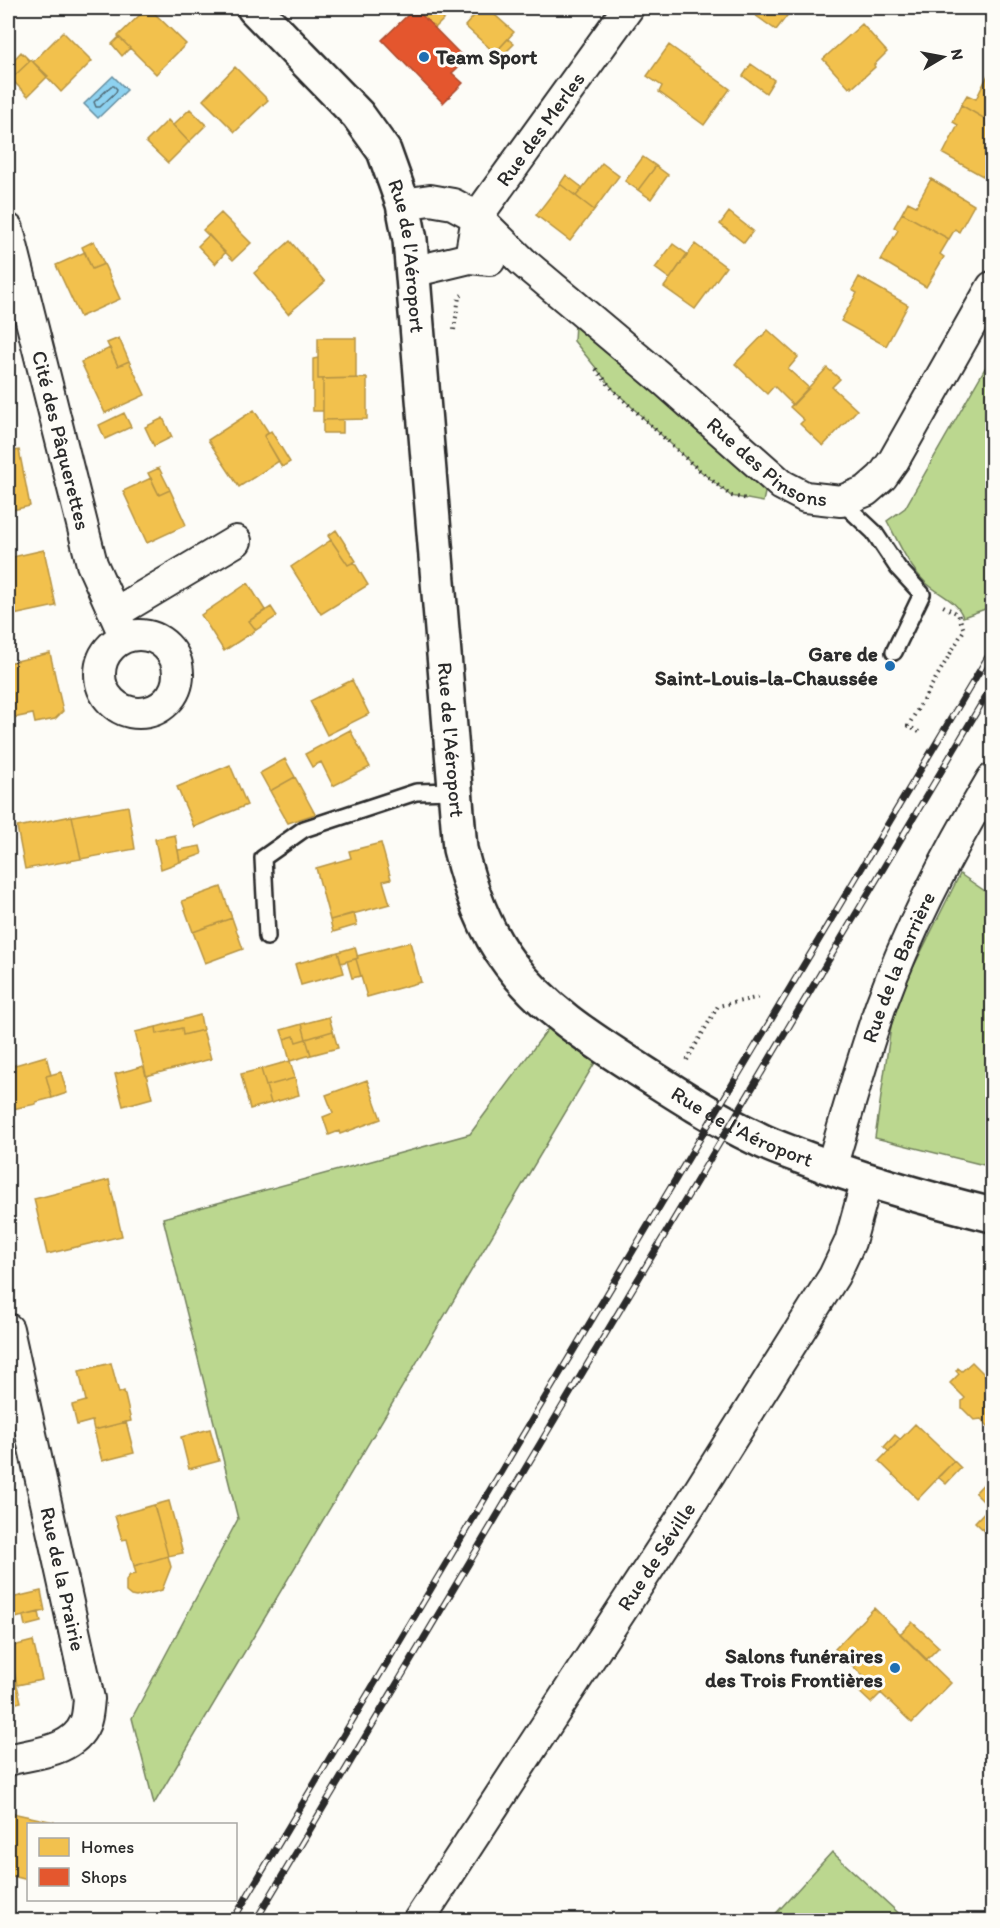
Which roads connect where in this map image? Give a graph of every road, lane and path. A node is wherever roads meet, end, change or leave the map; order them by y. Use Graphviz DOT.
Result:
graph roads {
  1 [pos="254,8"];
  2 [pos="628,8"];
  3 [pos="403,204"];
  4 [pos="477,217"];
  5 [pos="8,229"];
  6 [pos="470,258"];
  7 [pos="523,262"];
  8 [pos="412,272"];
  9 [pos="993,287"];
  10 [pos="465,292"];
  11 [pos="453,340"];
  12 [pos="841,501"];
  13 [pos="236,541"];
  14 [pos="922,594"];
  15 [pos="894,652"];
  16 [pos="919,732"];
  17 [pos="993,779"];
  18 [pos="454,791"];
  19 [pos="267,937"];
  20 [pos="760,997"];
  21 [pos="687,1060"];
  22 [pos="831,1168"];
  23 [pos="867,1180"];
  24 [pos="993,1215"];
  25 [pos="9,1343"];
  26 [pos="8,1760"];
  27 [pos="419,1920"];
  1 -- 3 [label="main road, Rue de l'Aéroport"];
  2 -- 4 [label="street, Rue des Merles"];
  3 -- 4 [label="street, Rue des Pinsons"];
  3 -- 8 [label="main road, Rue de l'Aéroport"];
  4 -- 6 [label="street, Rue des Merles"];
  4 -- 7 [label="street, Rue des Pinsons"];
  5 -- 13 [label="street, Cité des Pâquerettes"];
  6 -- 7 [label="street"];
  6 -- 8 [label="street"];
  7 -- 12 [label="street, Rue des Pinsons"];
  8 -- 18 [label="main road, Rue de l'Aéroport"];
  9 -- 12 [label="street, Rue des Pinsons"];
  10 -- 11 [label="path"];
  12 -- 14 [label="lane"];
  14 -- 15 [label="lane"];
  14 -- 16 [label="path"];
  17 -- 22 [label="street, Rue de la Barrière"];
  18 -- 19 [label="lane"];
  18 -- 22 [label="main road, Rue de l'Aéroport"];
  20 -- 21 [label="path"];
  22 -- 23 [label="main road, Rue de l'Aéroport"];
  23 -- 24 [label="main road, Rue de l'Aéroport"];
  23 -- 27 [label="street, Rue de Séville"];
  25 -- 26 [label="street, Rue de la Prairie"];
}
